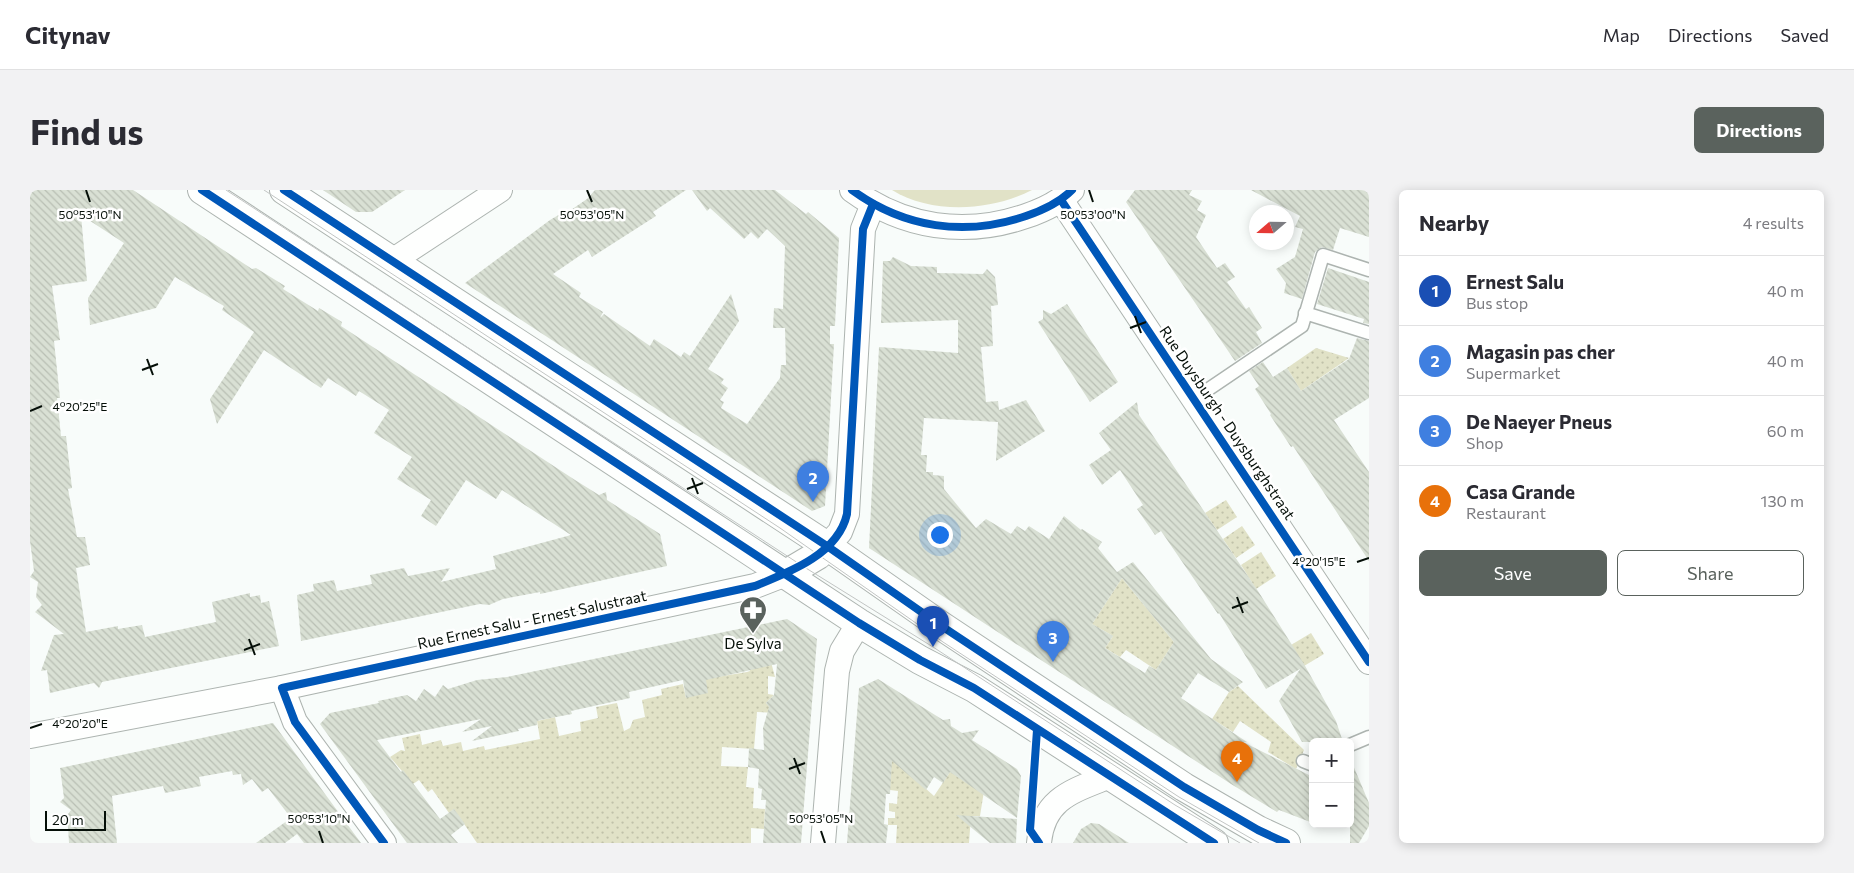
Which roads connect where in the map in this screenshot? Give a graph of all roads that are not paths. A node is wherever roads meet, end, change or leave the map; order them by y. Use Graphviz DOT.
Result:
graph roads {
  1 [pos="202,190"];
  2 [pos="284,190"];
  3 [pos="500,190"];
  4 [pos="852,190"];
  5 [pos="1067,195"];
  6 [pos="873,204"];
  7 [pos="392,261"];
  8 [pos="1369,270"];
  9 [pos="1306,313"];
  10 [pos="1369,333"];
  11 [pos="1194,399"];
  12 [pos="827,546"];
  13 [pos="786,574"];
  14 [pos="859,623"];
  15 [pos="1369,662"];
  16 [pos="282,688"];
  17 [pos="30,736"];
  18 [pos="1369,736"];
  19 [pos="1354,743"];
  20 [pos="1110,776"];
  21 [pos="384,843"];
  22 [pos="823,843"];
  23 [pos="1039,843"];
  24 [pos="1214,843"];
  25 [pos="1286,843"];
  1 -- 13 [label="main road"];
  2 -- 7 [label="main road"];
  3 -- 7 [label="street"];
  4 -- 6 [label="street"];
  5 -- 6 [label="street"];
  5 -- 11 [label="street, Rue Duysburgh - Duysburghstraat"];
  6 -- 12 [label="street"];
  7 -- 12 [label="main road"];
  8 -- 9 [label="lane"];
  9 -- 10 [label="lane"];
  9 -- 11 [label="lane"];
  11 -- 15 [label="street, Rue Duysburgh - Duysburghstraat"];
  12 -- 13 [label="main road"];
  12 -- 25 [label="main road"];
  13 -- 14 [label="main road"];
  13 -- 16 [label="street, Rue Ernest Salu - Ernest Salustraat"];
  14 -- 20 [label="main road"];
  14 -- 22 [label="street"];
  16 -- 17 [label="street, Rue Ernest Salu - Ernest Salustraat"];
  16 -- 21 [label="street"];
  18 -- 19 [label="lane"];
  20 -- 23 [label="street"];
  20 -- 24 [label="main road"];
}
